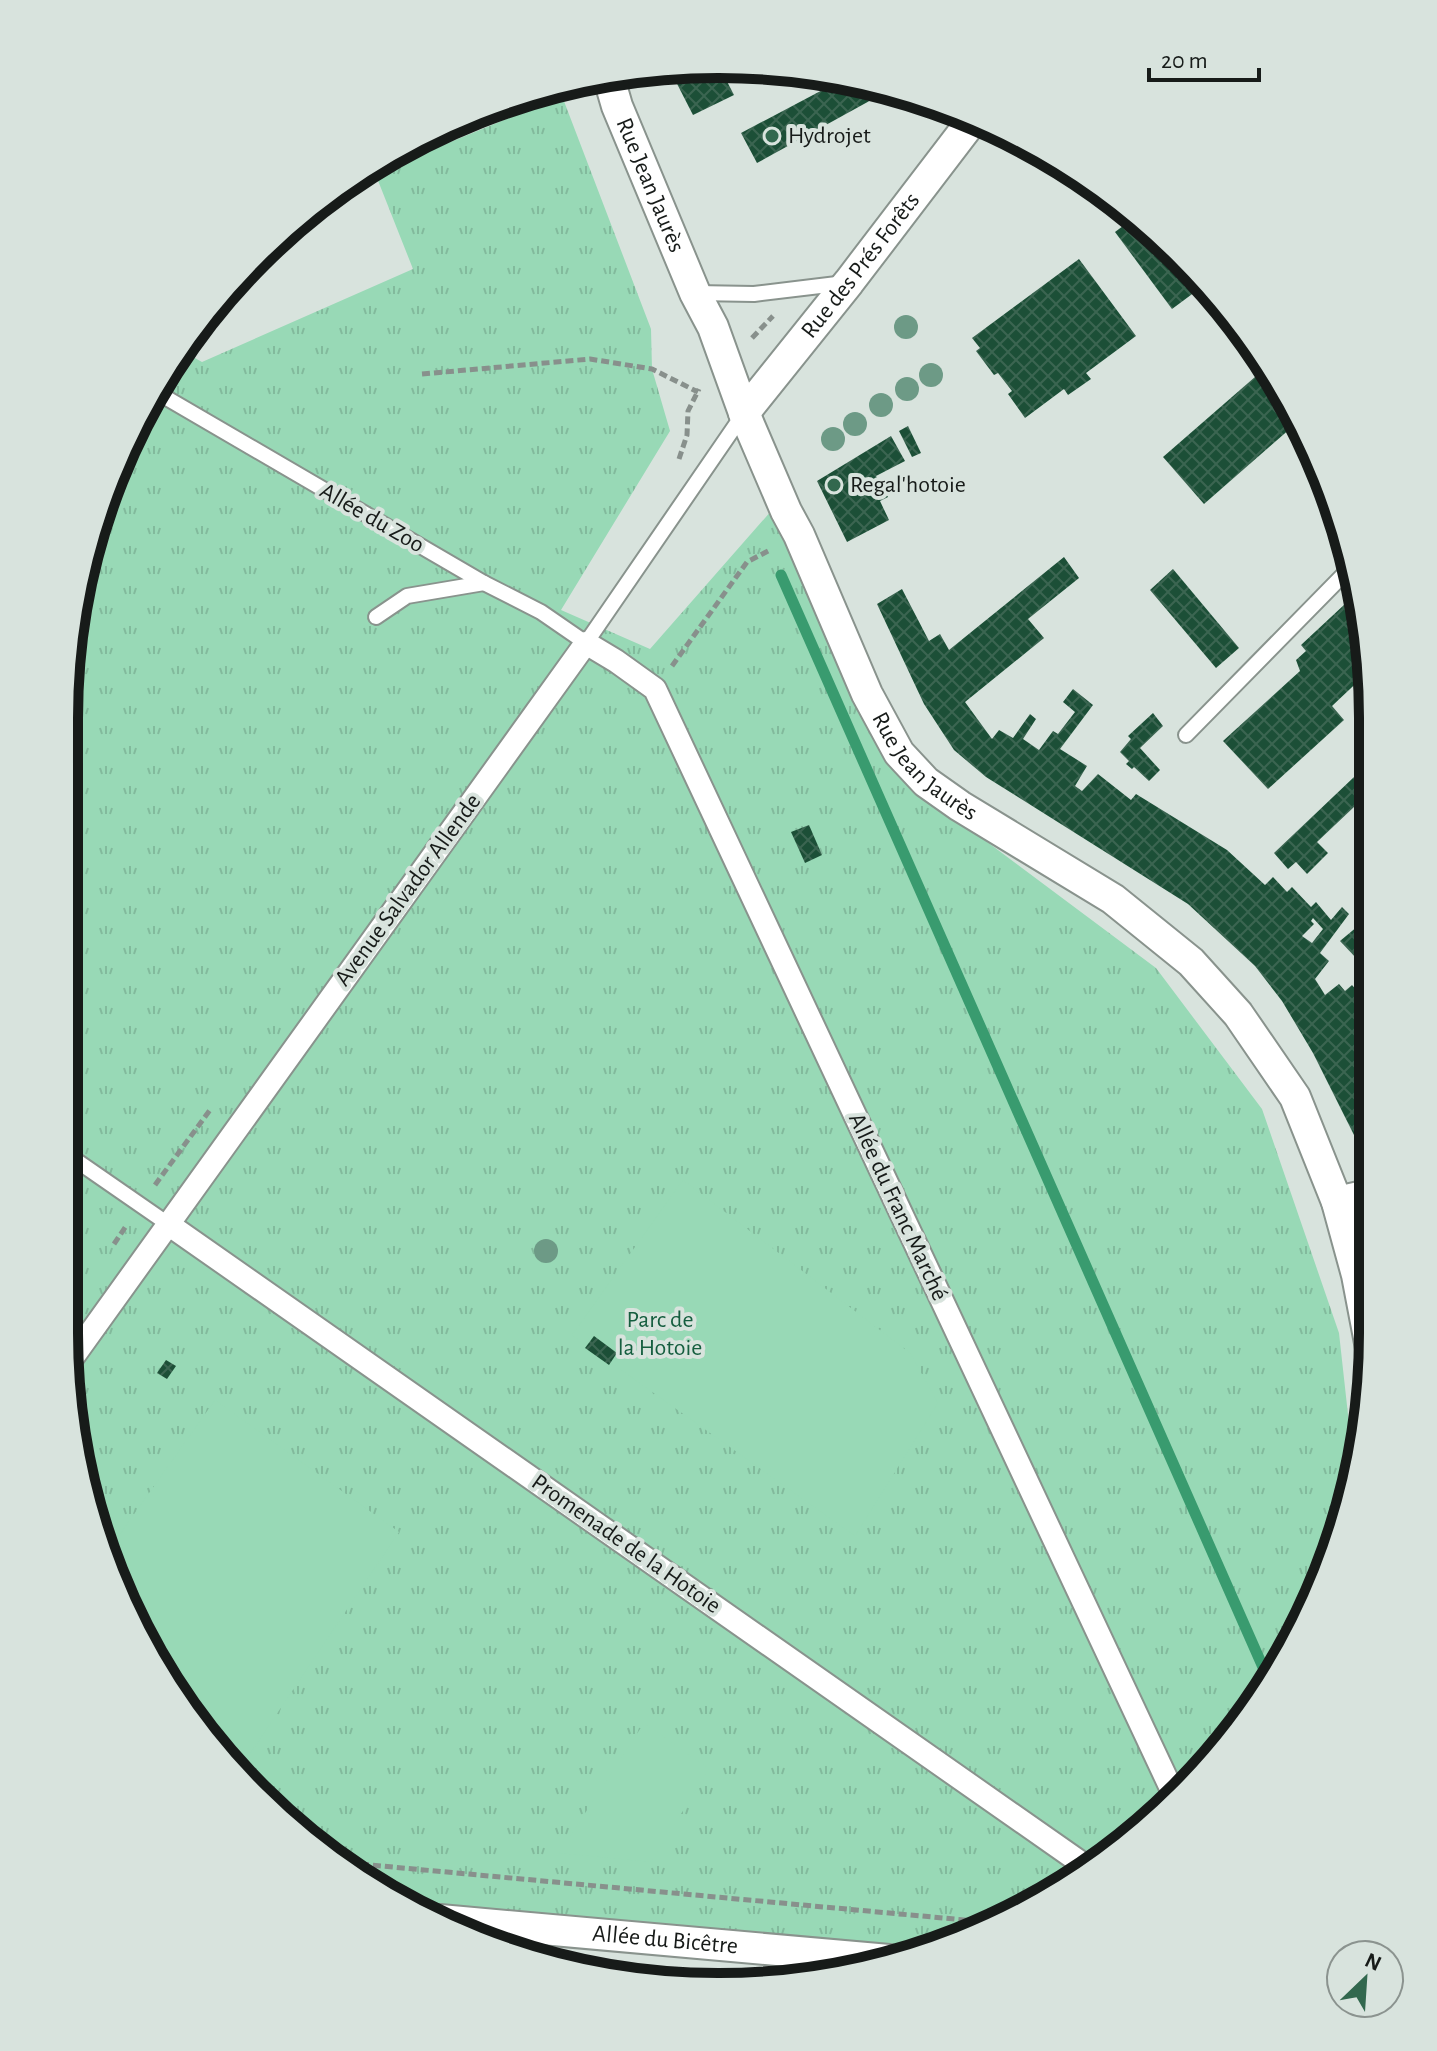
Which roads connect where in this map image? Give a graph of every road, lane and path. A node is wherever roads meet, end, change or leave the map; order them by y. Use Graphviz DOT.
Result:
graph roads {
  1 [pos="611,87"];
  2 [pos="967,128"];
  3 [pos="849,282"];
  4 [pos="695,293"];
  5 [pos="422,374"];
  6 [pos="165,397"];
  7 [pos="744,413"];
  8 [pos="799,535"];
  9 [pos="1343,576"];
  10 [pos="484,583"];
  11 [pos="376,617"];
  12 [pos="586,643"];
  13 [pos="655,689"];
  14 [pos="1186,735"];
  15 [pos="78,1162"];
  16 [pos="1359,1197"];
  17 [pos="1337,1202"];
  18 [pos="168,1224"];
  19 [pos="1359,1285"];
  20 [pos="78,1349"];
  21 [pos="1170,1786"];
  22 [pos="1079,1861"];
  23 [pos="362,1864"];
  24 [pos="972,1921"];
  25 [pos="470,1923"];
  26 [pos="858,1957"];
  1 -- 4 [label="street, Rue Jean Jaurès"];
  2 -- 3 [label="street, Rue des Prés Forêts"];
  3 -- 4 [label="lane"];
  3 -- 7 [label="street, Rue des Prés Forêts"];
  4 -- 7 [label="street, Rue Jean Jaurès"];
  5 -- 7 [label="path"];
  6 -- 10 [label="lane, Allée du Zoo"];
  7 -- 8 [label="street, Rue Jean Jaurès"];
  7 -- 12 [label="lane, Avenue Salvador Allende"];
  8 -- 13 [label="path"];
  8 -- 17 [label="street, Rue Jean Jaurès"];
  9 -- 14 [label="lane"];
  10 -- 11 [label="lane"];
  10 -- 12 [label="lane, Allée du Zoo"];
  12 -- 13 [label="street, Allée du Franc Marché"];
  12 -- 18 [label="street, Avenue Salvador Allende"];
  13 -- 21 [label="street, Allée du Franc Marché"];
  15 -- 18 [label="lane"];
  16 -- 17 [label="street"];
  17 -- 19 [label="street, Rue Jean Jaurès"];
  18 -- 20 [label="street, Avenue Salvador Allende"];
  18 -- 22 [label="street, Promenade de la Hotoie"];
  23 -- 24 [label="path"];
  25 -- 26 [label="street, Allée du Bicêtre"];
}
